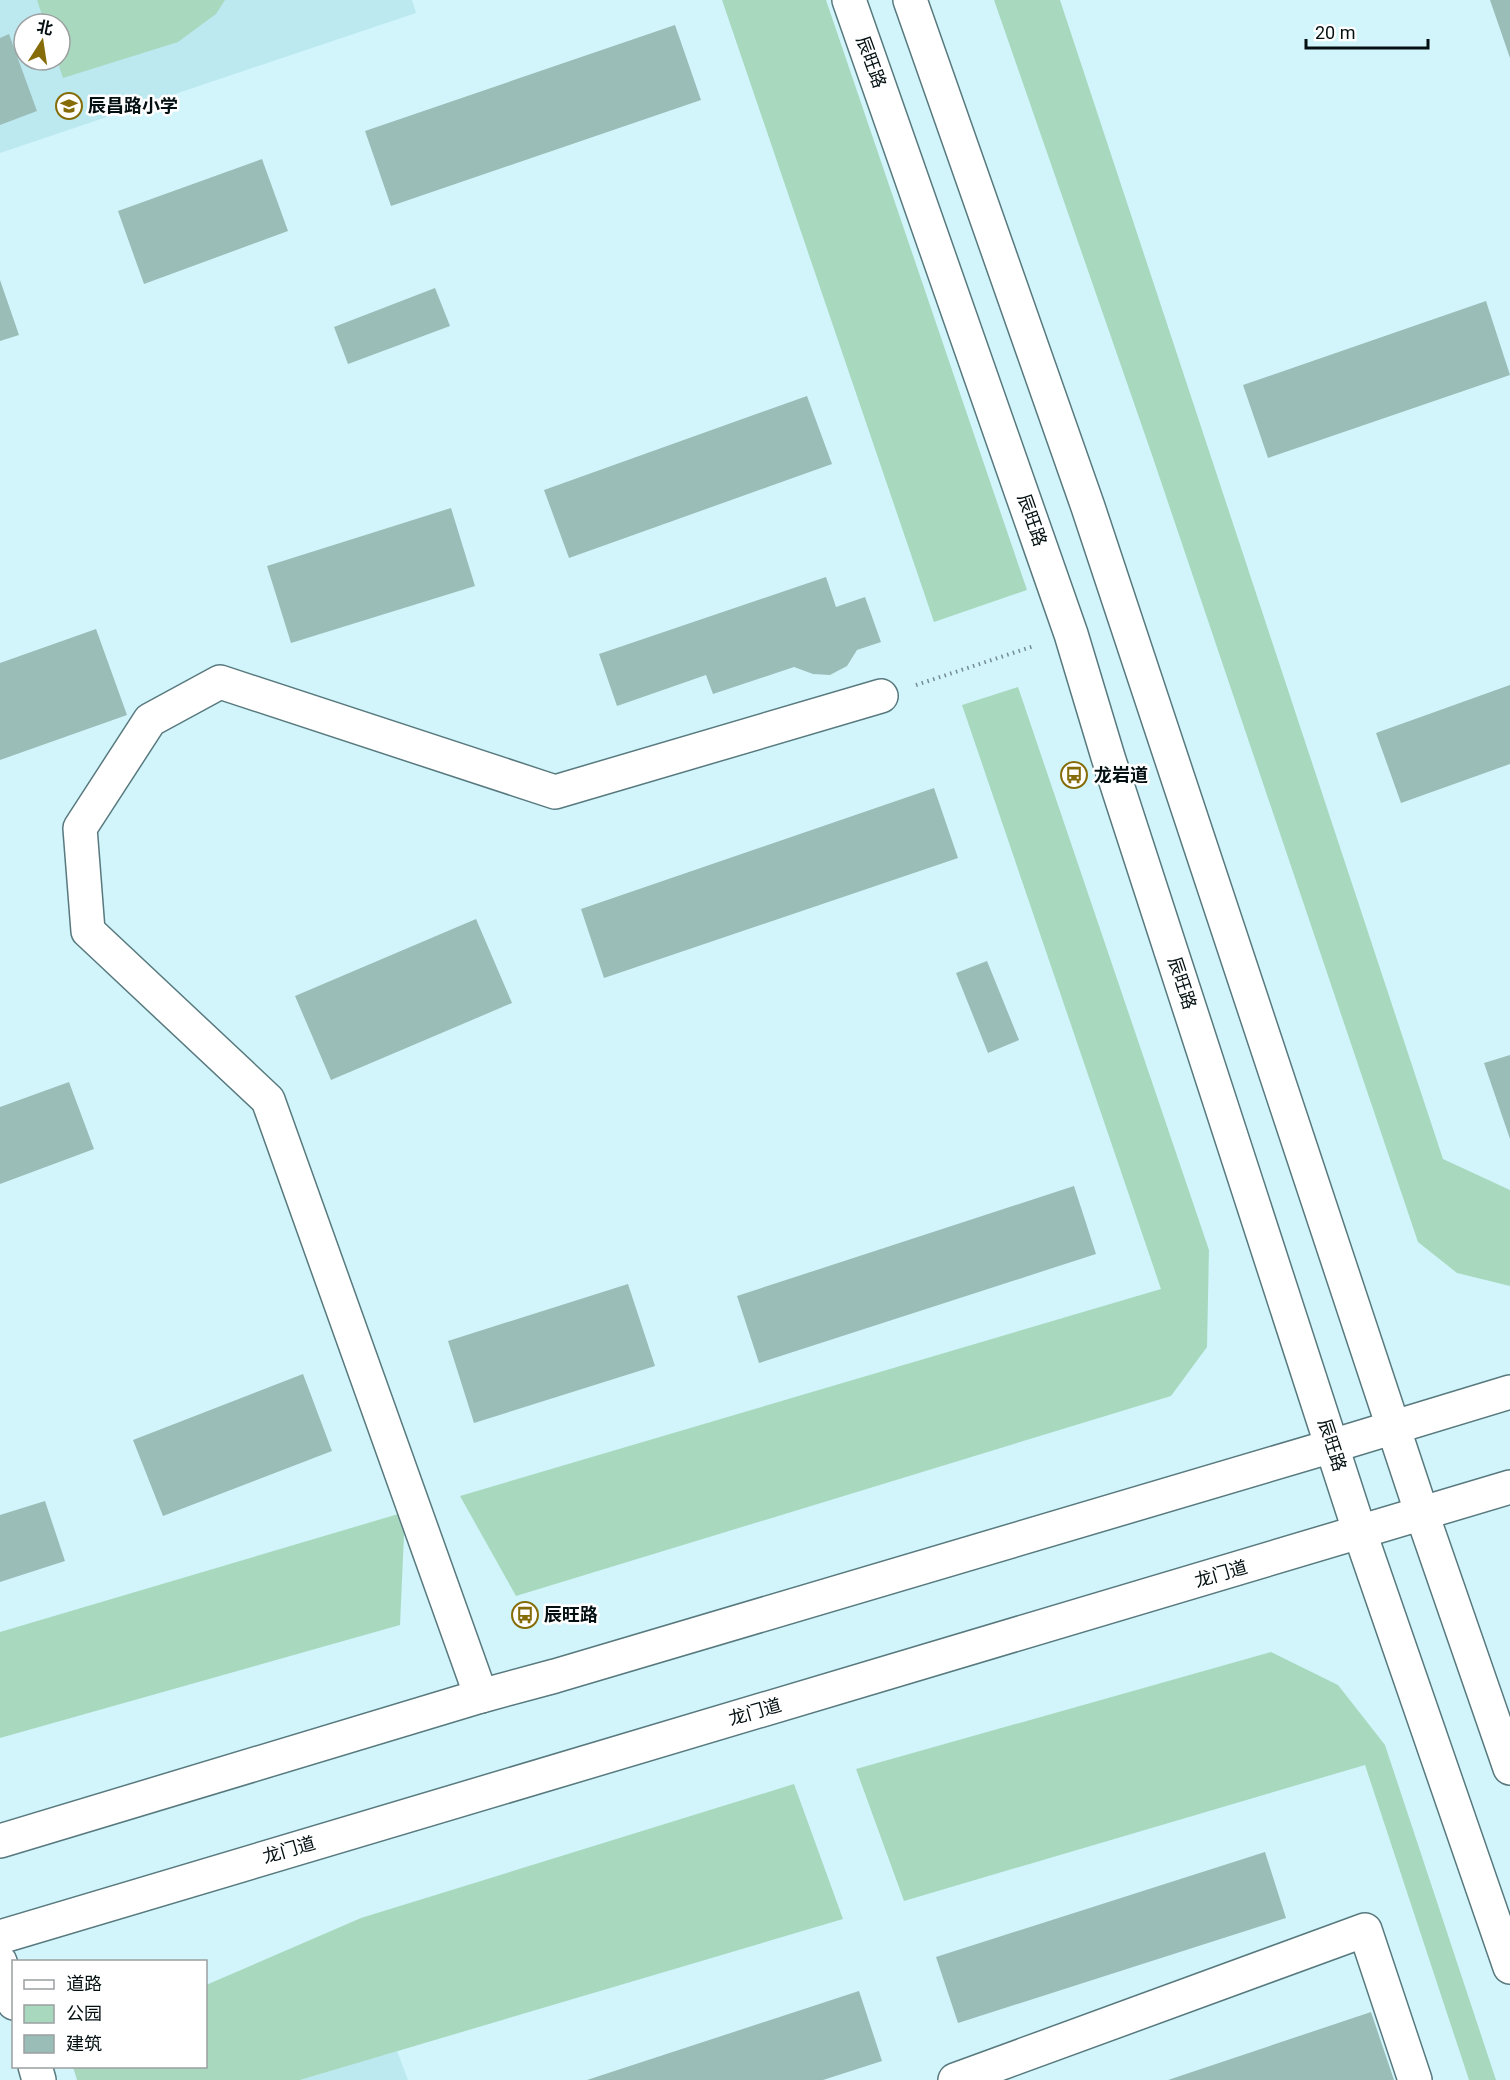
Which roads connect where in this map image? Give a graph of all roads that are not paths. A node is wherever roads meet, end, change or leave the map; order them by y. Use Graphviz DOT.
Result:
graph roads {
  1 [pos="849,0"];
  2 [pos="910,0"];
  3 [pos="881,696"];
  4 [pos="1510,1392"];
  5 [pos="1415,1421"];
  6 [pos="1332,1446"];
  7 [pos="1213,1485"];
  8 [pos="1510,1487"];
  9 [pos="1422,1514"];
  10 [pos="1360,1533"];
  11 [pos="481,1696"];
  12 [pos="1510,1768"];
  13 [pos="0,1841"];
  14 [pos="0,1937"];
  15 [pos="0,1962"];
  16 [pos="1510,1967"];
  17 [pos="12,1997"];
  18 [pos="956,2080"];
  19 [pos="1415,2080"];
  1 -- 6 [label="street, 辰旺路"];
  2 -- 5 [label="street"];
  3 -- 11 [label="street"];
  4 -- 5 [label="street"];
  5 -- 6 [label="street"];
  5 -- 9 [label="street"];
  6 -- 7 [label="street"];
  6 -- 10 [label="street, 辰旺路"];
  6 -- 11 [label="street"];
  8 -- 9 [label="street, 龙门道"];
  9 -- 10 [label="street, 龙门道"];
  9 -- 12 [label="street"];
  10 -- 14 [label="street, 龙门道"];
  10 -- 16 [label="street, 辰旺路"];
  11 -- 13 [label="street"];
  15 -- 17 [label="street"];
  18 -- 19 [label="street"];
}
